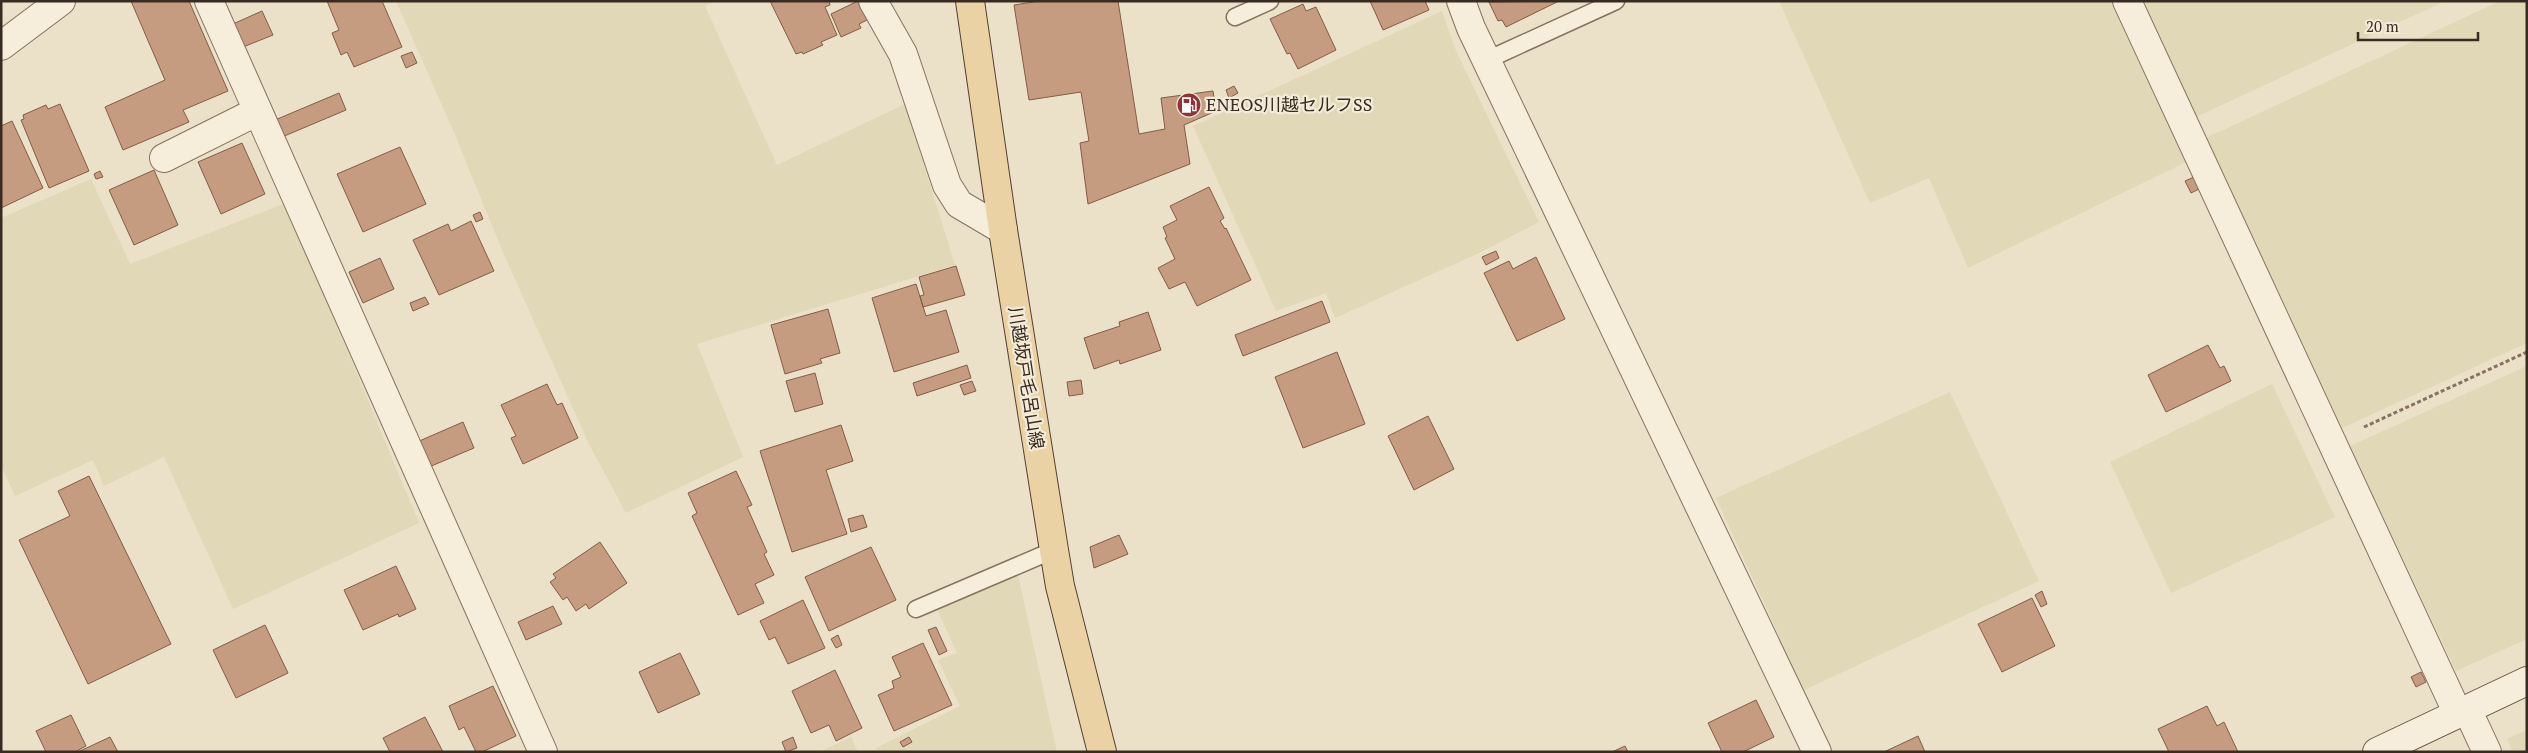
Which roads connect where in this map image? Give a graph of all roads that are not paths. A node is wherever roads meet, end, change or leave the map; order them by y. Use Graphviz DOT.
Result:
graph roads {
  1 [pos="61,1"];
  2 [pos="209,1"];
  3 [pos="873,1"];
  4 [pos="970,1"];
  5 [pos="1270,1"];
  6 [pos="1462,1"];
  7 [pos="1616,1"];
  8 [pos="2127,1"];
  9 [pos="1235,17"];
  10 [pos="1,46"];
  11 [pos="1487,60"];
  12 [pos="258,111"];
  13 [pos="164,158"];
  14 [pos="1003,230"];
  15 [pos="1054,550"];
  16 [pos="916,609"];
  17 [pos="2527,681"];
  18 [pos="2463,711"];
  19 [pos="544,752"];
  20 [pos="1102,752"];
  21 [pos="1816,752"];
  22 [pos="2377,752"];
  23 [pos="2487,752"];
  1 -- 10 [label="street"];
  2 -- 12 [label="street"];
  3 -- 14 [label="street"];
  4 -- 14 [label="main road, 川越坂戸毛呂山線"];
  5 -- 9 [label="lane"];
  6 -- 11 [label="street"];
  7 -- 11 [label="lane"];
  8 -- 18 [label="street"];
  11 -- 21 [label="street"];
  12 -- 13 [label="street"];
  12 -- 19 [label="street"];
  14 -- 15 [label="main road, 川越坂戸毛呂山線"];
  15 -- 16 [label="lane"];
  15 -- 20 [label="main road, 川越坂戸毛呂山線"];
  17 -- 18 [label="street"];
  18 -- 22 [label="street"];
  18 -- 23 [label="street"];
}
